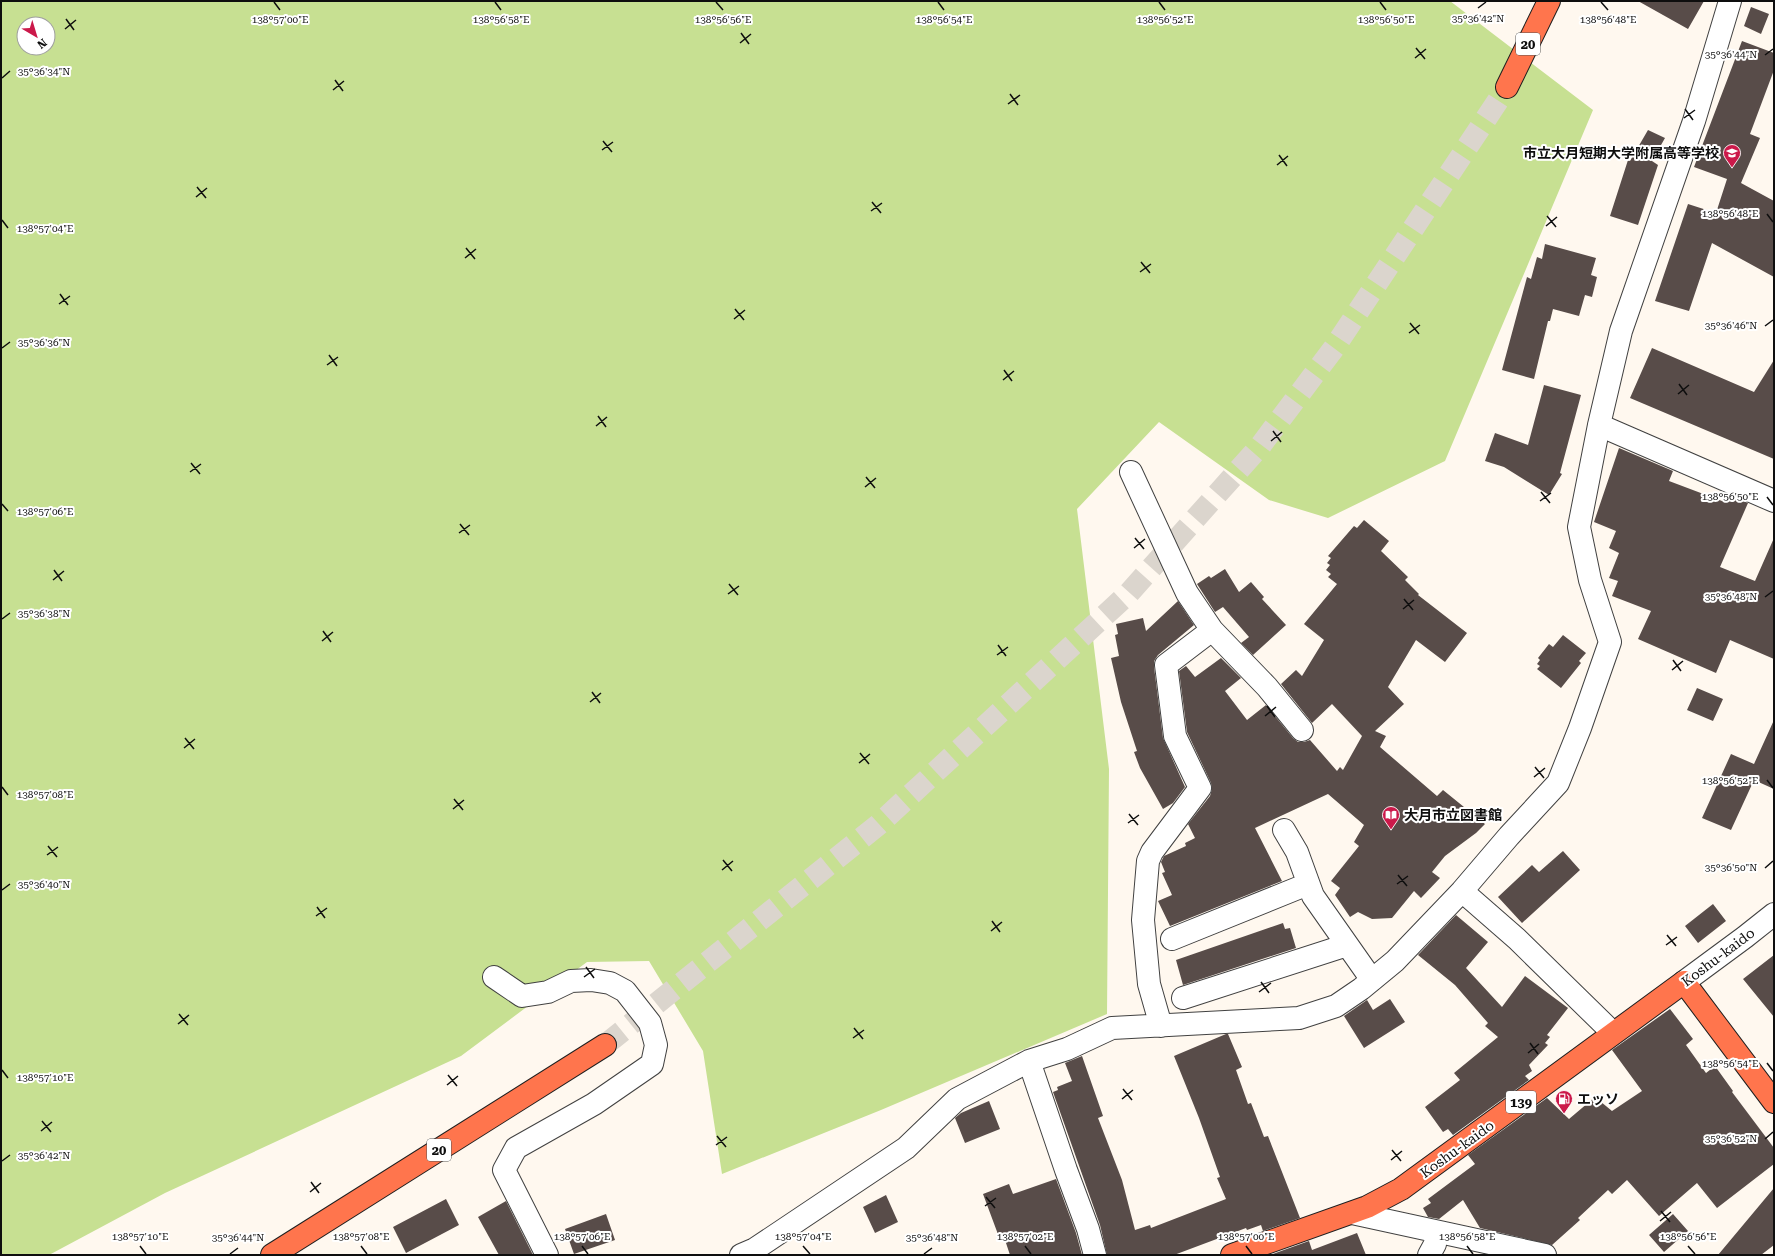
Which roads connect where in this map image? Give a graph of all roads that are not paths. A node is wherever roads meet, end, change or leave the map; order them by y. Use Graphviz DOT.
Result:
graph roads {
  1 [pos="1549,1"];
  2 [pos="1730,1"];
  3 [pos="1507,87"];
  4 [pos="1599,425"];
  5 [pos="1130,472"];
  6 [pos="1774,501"];
  7 [pos="1212,630"];
  8 [pos="1302,730"];
  9 [pos="1284,830"];
  10 [pos="1308,884"];
  11 [pos="1462,891"];
  12 [pos="1774,914"];
  13 [pos="1172,939"];
  14 [pos="1347,945"];
  15 [pos="494,977"];
  16 [pos="1372,980"];
  17 [pos="1684,982"];
  18 [pos="1183,998"];
  19 [pos="1161,1026"];
  20 [pos="1613,1033"];
  21 [pos="605,1044"];
  22 [pos="1029,1061"];
  23 [pos="1774,1102"];
  24 [pos="1352,1213"];
  25 [pos="1436,1246"];
  26 [pos="272,1255"];
  27 [pos="547,1255"];
  28 [pos="741,1255"];
  29 [pos="1094,1255"];
  30 [pos="1232,1255"];
  31 [pos="1545,1255"];
  1 -- 3 [label="highway, 20"];
  2 -- 4 [label="street"];
  4 -- 6 [label="street"];
  4 -- 11 [label="street"];
  5 -- 7 [label="street"];
  7 -- 8 [label="street"];
  7 -- 19 [label="street"];
  9 -- 10 [label="street"];
  10 -- 13 [label="street"];
  10 -- 14 [label="street"];
  11 -- 16 [label="street"];
  11 -- 20 [label="street"];
  12 -- 17 [label="street, Koshu-kaido"];
  14 -- 16 [label="street"];
  14 -- 18 [label="street"];
  15 -- 27 [label="street"];
  16 -- 19 [label="street"];
  17 -- 20 [label="highway, Koshu-kaido / 139"];
  17 -- 23 [label="highway"];
  19 -- 22 [label="street"];
  20 -- 24 [label="highway, Koshu-kaido / 139"];
  21 -- 26 [label="highway, 20"];
  22 -- 28 [label="street"];
  22 -- 29 [label="street"];
  24 -- 25 [label="street"];
  24 -- 30 [label="highway, Koshu-kaido / 139"];
  25 -- 31 [label="street"];
}
